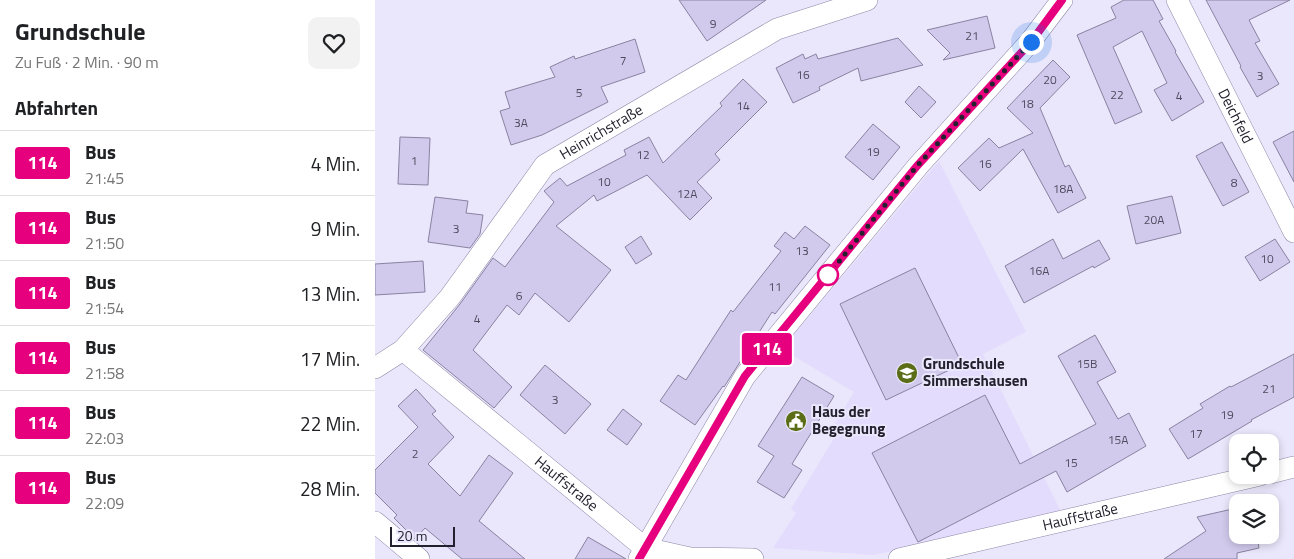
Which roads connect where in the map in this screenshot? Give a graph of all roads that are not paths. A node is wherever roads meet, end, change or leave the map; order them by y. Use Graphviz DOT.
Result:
graph roads {
  1 [pos="867,0"];
  2 [pos="1062,0"];
  3 [pos="1177,0"];
  4 [pos="1294,232"];
  5 [pos="403,350"];
  6 [pos="375,368"];
  7 [pos="1294,467"];
  8 [pos="1279,471"];
  9 [pos="1229,482"];
  10 [pos="375,522"];
  11 [pos="642,554"];
  12 [pos="419,559"];
  13 [pos="753,559"];
  14 [pos="899,559"];
  1 -- 5 [label="street, Heinrichstraße"];
  2 -- 11 [label="street"];
  3 -- 4 [label="street, Deichfeld"];
  5 -- 6 [label="street, Heinrichstraße"];
  5 -- 11 [label="street, Hauffstraße"];
  7 -- 8 [label="street"];
  9 -- 14 [label="street, Hauffstraße"];
  10 -- 12 [label="street"];
  11 -- 13 [label="street, Hauffstraße"];
}
